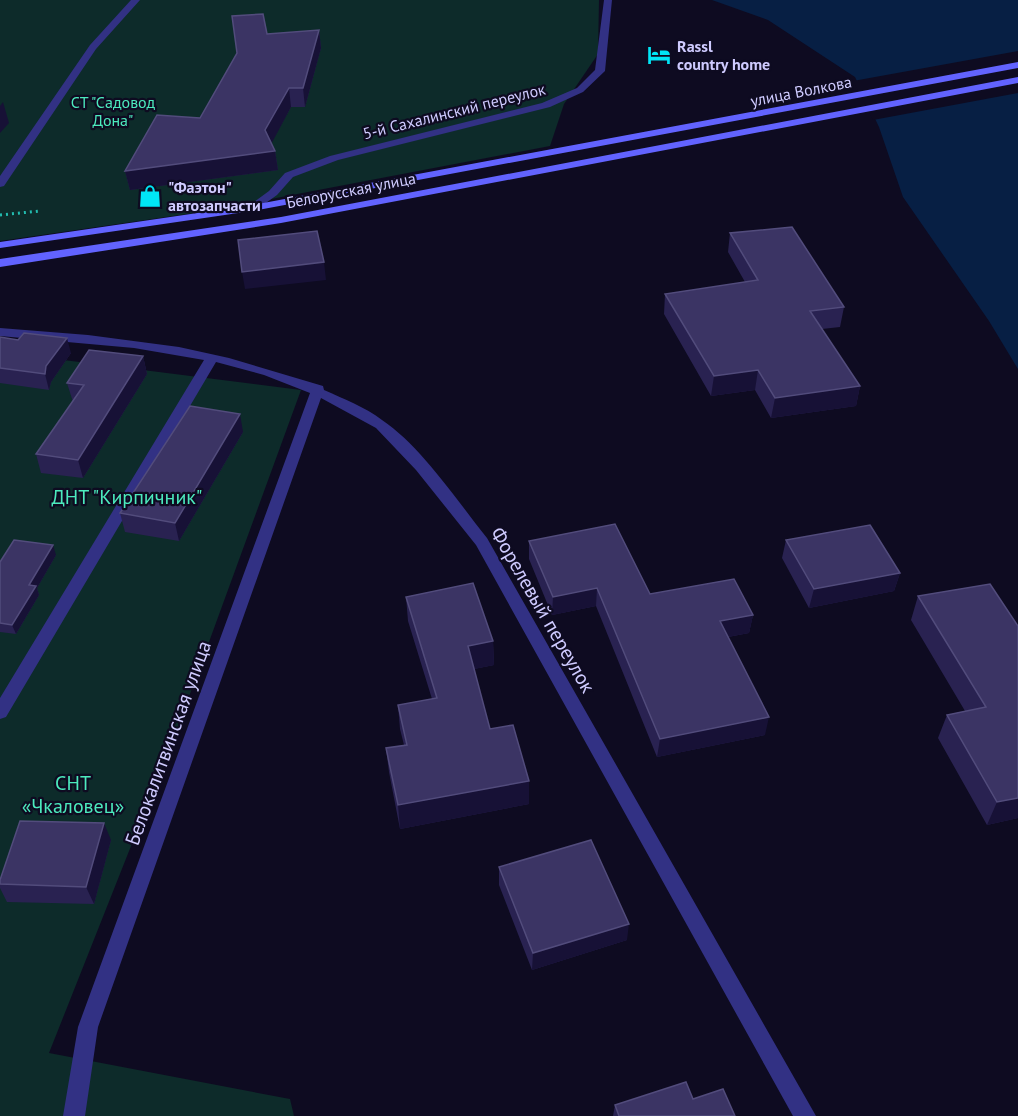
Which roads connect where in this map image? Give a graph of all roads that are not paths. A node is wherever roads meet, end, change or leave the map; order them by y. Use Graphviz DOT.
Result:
graph roads {
  1 [pos="136,0"];
  2 [pos="608,0"];
  3 [pos="1018,65"];
  4 [pos="1018,80"];
  5 [pos="589,145"];
  6 [pos="601,159"];
  7 [pos="0,184"];
  8 [pos="252,208"];
  9 [pos="0,245"];
  10 [pos="0,262"];
  11 [pos="0,332"];
  12 [pos="212,357"];
  13 [pos="318,389"];
  14 [pos="0,712"];
  15 [pos="74,1116"];
  16 [pos="805,1116"];
  1 -- 7 [label="street"];
  2 -- 8 [label="street, 5-й Сахалинский переулок"];
  3 -- 5 [label="main road, улица Волкова"];
  4 -- 6 [label="main road, улица Волкова"];
  5 -- 8 [label="main road, Белорусская улица"];
  6 -- 10 [label="main road, Белорусская улица"];
  8 -- 9 [label="main road, Белорусская улица"];
  11 -- 12 [label="street, Форелевый переулок"];
  12 -- 13 [label="street, Форелевый переулок"];
  12 -- 14 [label="street"];
  13 -- 15 [label="street, Белокалитвинская улица"];
  13 -- 16 [label="street, Форелевый переулок"];
}
